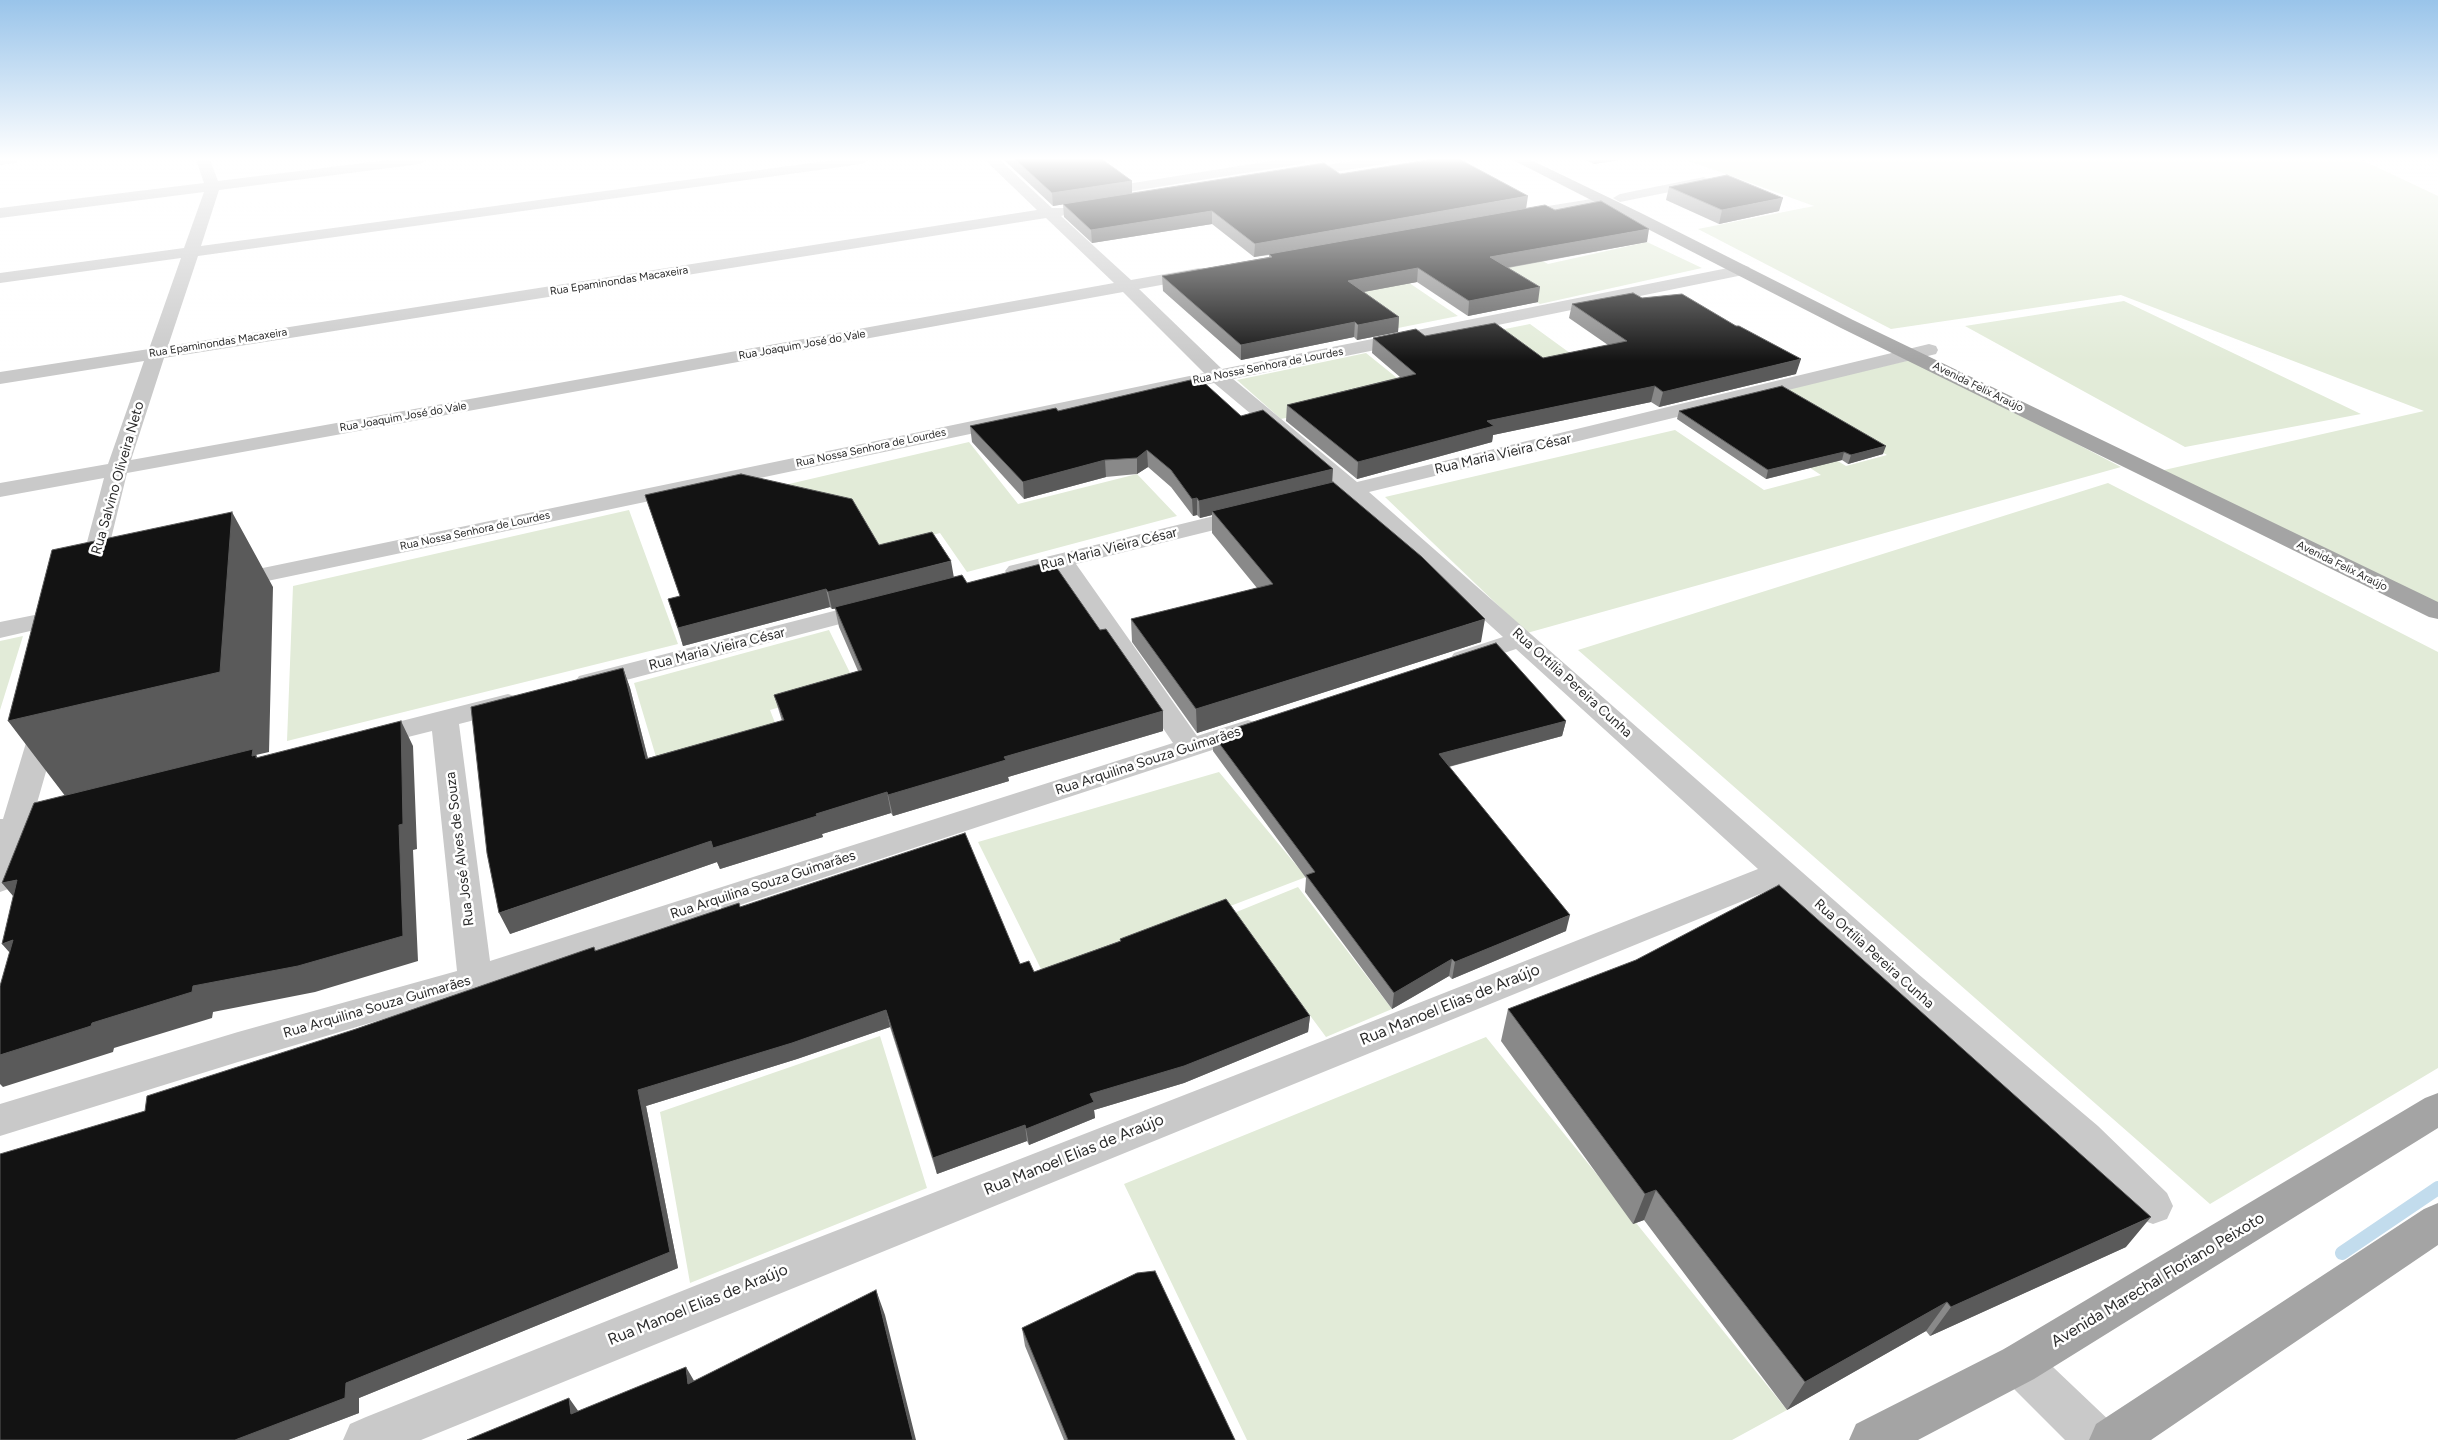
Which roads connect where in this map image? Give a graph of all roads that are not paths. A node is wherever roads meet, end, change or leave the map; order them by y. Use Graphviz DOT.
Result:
graph roads {
  1 [pos="199,227"];
  2 [pos="371,227"];
  3 [pos="906,227"];
  4 [pos="913,227"];
  5 [pos="1084,227"];
  6 [pos="1664,227"];
  7 [pos="1669,227"];
  8 [pos="190,252"];
  9 [pos="1214,270"];
  10 [pos="1743,270"];
  11 [pos="0,278"];
  12 [pos="1127,286"];
  13 [pos="330,310"];
  14 [pos="166,340"];
  15 [pos="1920,352"];
  16 [pos="0,362"];
  17 [pos="1218,376"];
  18 [pos="0,378"];
  19 [pos="118,469"];
  20 [pos="1353,489"];
  21 [pos="0,490"];
  22 [pos="1061,560"];
  23 [pos="994,577"];
  24 [pos="206,586"];
  25 [pos="2438,594"];
  26 [pos="898,602"];
  27 [pos="85,612"];
  28 [pos="2438,612"];
  29 [pos="0,630"];
  30 [pos="1522,639"];
  31 [pos="71,641"];
  32 [pos="1437,667"];
  33 [pos="570,687"];
  34 [pos="532,697"];
  35 [pos="52,706"];
  36 [pos="445,719"];
  37 [pos="1276,720"];
  38 [pos="350,742"];
  39 [pos="1191,748"];
  40 [pos="85,808"];
  41 [pos="7,828"];
  42 [pos="1782,872"];
  43 [pos="0,880"];
  44 [pos="475,979"];
  45 [pos="2438,1109"];
  46 [pos="0,1120"];
  47 [pos="2154,1206"];
  48 [pos="2438,1222"];
  49 [pos="2020,1364"];
  50 [pos="366,1440"];
  51 [pos="1872,1440"];
  52 [pos="2097,1440"];
  53 [pos="2112,1440"];
  1 -- 8 [label="street, Rua Salvino Oliveira Neto"];
  2 -- 8 [label="street"];
  3 -- 13 [label="street, Rua Epaminondas Macaxeira"];
  4 -- 14 [label="street, Rua Epaminondas Macaxeira"];
  5 -- 12 [label="street, Rua Ortília Pereira Cunha"];
  6 -- 10 [label="main road, Avenida Felix Araújo"];
  7 -- 15 [label="main road, Avenida Felix Araújo"];
  8 -- 11 [label="street"];
  8 -- 14 [label="street, Rua Salvino Oliveira Neto"];
  9 -- 12 [label="street, Rua Joaquim José do Vale"];
  10 -- 15 [label="main road, Avenida Felix Araújo"];
  10 -- 17 [label="street, Rua Nossa Senhora de Lourdes"];
  12 -- 17 [label="street, Rua Ortília Pereira Cunha"];
  12 -- 19 [label="street, Rua Joaquim José do Vale"];
  14 -- 16 [label="street, Rua Epaminondas Macaxeira"];
  14 -- 18 [label="street, Rua Epaminondas Macaxeira"];
  14 -- 19 [label="street, Rua Salvino Oliveira Neto"];
  15 -- 20 [label="street, Rua Maria Vieira César"];
  15 -- 25 [label="main road, Avenida Felix Araújo"];
  15 -- 28 [label="main road, Avenida Felix Araújo"];
  17 -- 20 [label="street, Rua Ortília Pereira Cunha"];
  17 -- 24 [label="street, Rua Nossa Senhora de Lourdes"];
  19 -- 21 [label="street, Rua Joaquim José do Vale"];
  19 -- 27 [label="street, Rua Salvino Oliveira Neto"];
  20 -- 22 [label="street, Rua Maria Vieira César"];
  20 -- 30 [label="street, Rua Ortília Pereira Cunha"];
  22 -- 23 [label="street, Rua Maria Vieira César"];
  22 -- 39 [label="street"];
  26 -- 33 [label="street, Rua Maria Vieira César"];
  27 -- 29 [label="street"];
  27 -- 31 [label="street, Rua Salvino Oliveira Neto"];
  30 -- 32 [label="street"];
  30 -- 42 [label="street, Rua Ortília Pereira Cunha"];
  34 -- 36 [label="street"];
  35 -- 41 [label="street"];
  36 -- 38 [label="street"];
  36 -- 44 [label="street, Rua José Alves de Souza"];
  37 -- 39 [label="street, Rua Arquilina Souza Guimarães"];
  39 -- 44 [label="street, Rua Arquilina Souza Guimarães"];
  40 -- 41 [label="street"];
  41 -- 43 [label="street"];
  42 -- 47 [label="street, Rua Ortília Pereira Cunha"];
  42 -- 50 [label="street, Rua Manoel Elias de Araújo"];
  44 -- 46 [label="street, Rua Arquilina Souza Guimarães"];
  45 -- 49 [label="main road, Avenida Marechal Floriano Peixoto"];
  48 -- 53 [label="main road"];
  49 -- 51 [label="main road, Avenida Marechal Floriano Peixoto"];
  49 -- 52 [label="street"];
}
